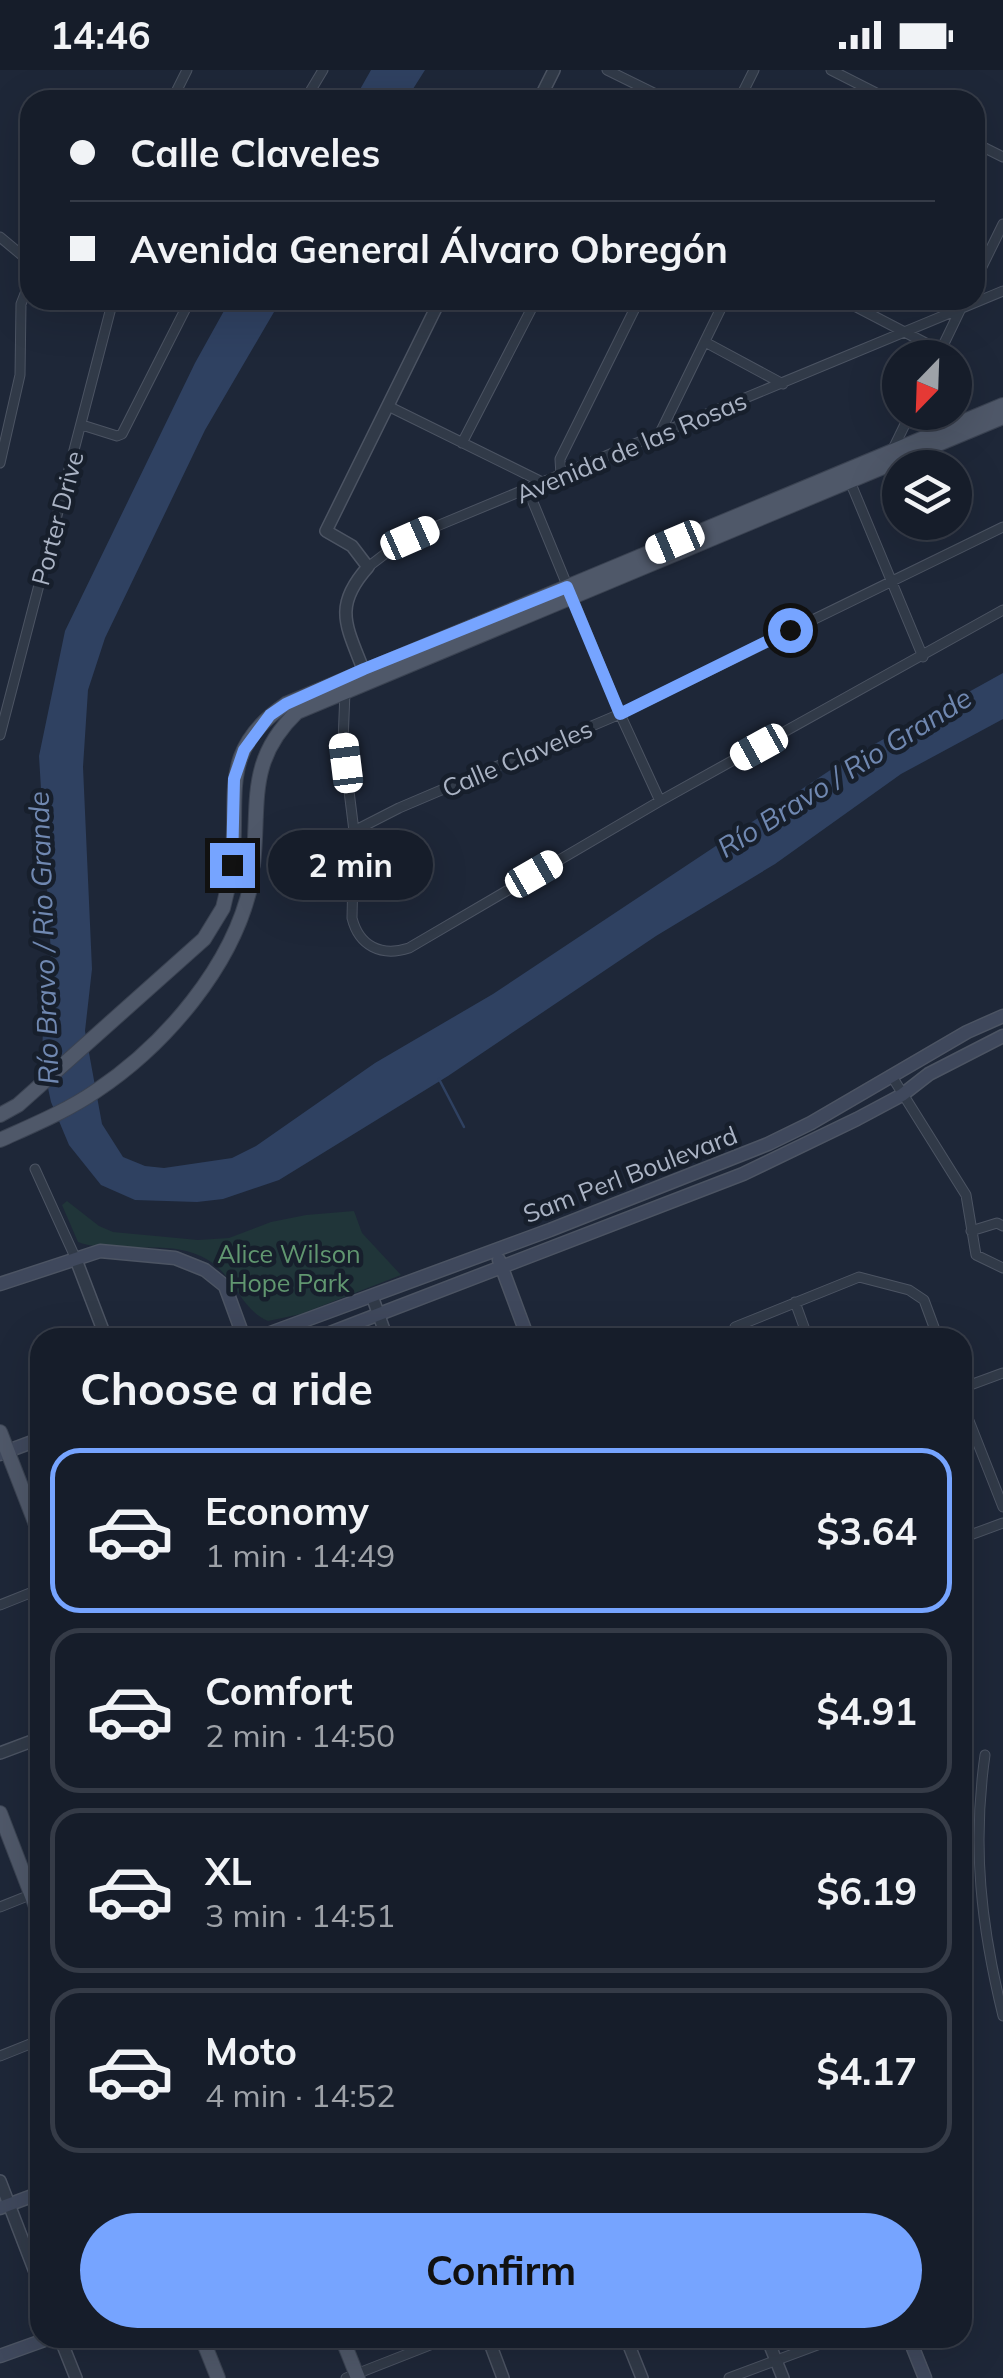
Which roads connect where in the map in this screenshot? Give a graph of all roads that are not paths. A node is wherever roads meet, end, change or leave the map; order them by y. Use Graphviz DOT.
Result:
graph roads {
  1 [pos="607,70"];
  2 [pos="831,70"];
  3 [pos="648,90"];
  4 [pos="870,90"];
  5 [pos="1003,224"];
  6 [pos="0,237"];
  7 [pos="20,254"];
  8 [pos="986,258"];
  9 [pos="21,310"];
  10 [pos="110,310"];
  11 [pos="185,310"];
  12 [pos="435,310"];
  13 [pos="531,310"];
  14 [pos="634,310"];
  15 [pos="720,310"];
  16 [pos="863,310"];
  17 [pos="951,310"];
  18 [pos="960,310"];
  19 [pos="907,332"];
  20 [pos="919,340"];
  21 [pos="946,340"];
  22 [pos="705,342"];
  23 [pos="783,384"];
  24 [pos="1003,404"];
  25 [pos="388,406"];
  26 [pos="1003,416"];
  27 [pos="82,425"];
  28 [pos="659,435"];
  29 [pos="462,443"];
  30 [pos="894,450"];
  31 [pos="882,457"];
  32 [pos="0,463"];
  33 [pos="560,476"];
  34 [pos="848,476"];
  35 [pos="544,483"];
  36 [pos="528,490"];
  37 [pos="1003,526"];
  38 [pos="368,566"];
  39 [pos="893,579"];
  40 [pos="570,592"];
  41 [pos="1003,610"];
  42 [pos="439,645"];
  43 [pos="923,656"];
  44 [pos="364,669"];
  45 [pos="346,690"];
  46 [pos="620,714"];
  47 [pos="0,735"];
  48 [pos="660,801"];
  49 [pos="354,831"];
  50 [pos="232,865"];
  51 [pos="253,866"];
  52 [pos="229,883"];
  53 [pos="251,884"];
  54 [pos="1003,1016"];
  55 [pos="1003,1036"];
  56 [pos="891,1075"];
  57 [pos="902,1094"];
  58 [pos="18,1104"];
  59 [pos="0,1106"];
  60 [pos="0,1122"];
  61 [pos="13,1134"];
  62 [pos="35,1169"];
  63 [pos="1003,1226"];
  64 [pos="971,1230"];
  65 [pos="495,1250"];
  66 [pos="76,1257"];
  67 [pos="501,1267"];
  68 [pos="1003,1268"];
  69 [pos="0,1284"];
  70 [pos="372,1296"];
  71 [pos="795,1302"];
  72 [pos="378,1314"];
  73 [pos="102,1328"];
  74 [pos="240,1328"];
  75 [pos="284,1328"];
  76 [pos="342,1328"];
  77 [pos="383,1328"];
  78 [pos="524,1328"];
  79 [pos="745,1328"];
  80 [pos="804,1328"];
  81 [pos="934,1328"];
  82 [pos="1003,1373"];
  83 [pos="972,1384"];
  84 [pos="972,1428"];
  85 [pos="0,1432"];
  86 [pos="30,1443"];
  87 [pos="4,1453"];
  88 [pos="1003,1506"];
  89 [pos="30,1512"];
  90 [pos="1003,1523"];
  91 [pos="972,1534"];
  92 [pos="30,1594"];
  93 [pos="0,1605"];
  94 [pos="30,1742"];
  95 [pos="0,1753"];
  96 [pos="985,1755"];
  97 [pos="0,1813"];
  98 [pos="30,1880"];
  99 [pos="30,1895"];
  100 [pos="0,1907"];
  101 [pos="1003,2016"];
  102 [pos="30,2044"];
  103 [pos="0,2056"];
  104 [pos="0,2181"];
  105 [pos="30,2197"];
  106 [pos="5,2206"];
  107 [pos="30,2262"];
  108 [pos="30,2345"];
  109 [pos="64,2348"];
  110 [pos="206,2348"];
  111 [pos="345,2348"];
  112 [pos="424,2348"];
  113 [pos="492,2348"];
  114 [pos="630,2348"];
  115 [pos="772,2348"];
  116 [pos="809,2348"];
  117 [pos="914,2348"];
  118 [pos="0,2356"];
  119 [pos="776,2360"];
  120 [pos="353,2377"];
  121 [pos="76,2378"];
  122 [pos="218,2378"];
  123 [pos="503,2378"];
  124 [pos="642,2378"];
  125 [pos="729,2378"];
  126 [pos="783,2378"];
  127 [pos="925,2378"];
  1 -- 3 [label="street"];
  2 -- 4 [label="street"];
  5 -- 8 [label="street"];
  6 -- 7 [label="street"];
  9 -- 32 [label="street"];
  10 -- 27 [label="street, Porter Drive"];
  11 -- 27 [label="street"];
  12 -- 25 [label="street"];
  13 -- 29 [label="street"];
  14 -- 33 [label="street"];
  15 -- 22 [label="street"];
  16 -- 19 [label="street"];
  17 -- 19 [label="street, Avenida de las Rosas"];
  18 -- 21 [label="street"];
  19 -- 20 [label="street"];
  19 -- 23 [label="street, Avenida de las Rosas"];
  22 -- 23 [label="street"];
  22 -- 28 [label="street"];
  23 -- 28 [label="street, Avenida de las Rosas"];
  24 -- 30 [label="main road"];
  25 -- 29 [label="street"];
  25 -- 38 [label="street"];
  26 -- 34 [label="main road"];
  27 -- 47 [label="street, Porter Drive"];
  28 -- 33 [label="street, Avenida de las Rosas"];
  29 -- 35 [label="street"];
  31 -- 34 [label="main road"];
  33 -- 35 [label="street, Avenida de las Rosas"];
  34 -- 39 [label="street"];
  34 -- 40 [label="main road"];
  35 -- 36 [label="street, Avenida de las Rosas"];
  36 -- 38 [label="street, Avenida de las Rosas"];
  36 -- 40 [label="street"];
  37 -- 39 [label="street, Calle Claveles"];
  38 -- 44 [label="street, Avenida de las Rosas"];
  39 -- 43 [label="street"];
  39 -- 46 [label="street, Calle Claveles"];
  40 -- 42 [label="main road"];
  40 -- 46 [label="street"];
  41 -- 43 [label="street"];
  42 -- 44 [label="main road"];
  42 -- 45 [label="main road"];
  43 -- 48 [label="street"];
  44 -- 50 [label="main road"];
  45 -- 49 [label="street"];
  45 -- 51 [label="main road"];
  46 -- 48 [label="street"];
  46 -- 49 [label="street, Calle Claveles"];
  48 -- 49 [label="street"];
  52 -- 58 [label="main road"];
  53 -- 61 [label="main road"];
  54 -- 56 [label="main road, Sam Perl Boulevard"];
  55 -- 57 [label="main road, Sam Perl Boulevard"];
  56 -- 57 [label="street"];
  56 -- 65 [label="main road, Sam Perl Boulevard"];
  57 -- 64 [label="street"];
  57 -- 67 [label="main road, Sam Perl Boulevard"];
  58 -- 59 [label="main road"];
  58 -- 60 [label="main road"];
  62 -- 66 [label="street"];
  63 -- 64 [label="street"];
  64 -- 68 [label="street"];
  65 -- 67 [label="main road"];
  65 -- 70 [label="main road, Sam Perl Boulevard"];
  66 -- 69 [label="main road"];
  66 -- 73 [label="street"];
  66 -- 74 [label="main road"];
  67 -- 72 [label="main road, Sam Perl Boulevard"];
  67 -- 78 [label="main road"];
  70 -- 72 [label="street"];
  70 -- 75 [label="main road, Sam Perl Boulevard"];
  71 -- 79 [label="street"];
  71 -- 80 [label="street"];
  71 -- 81 [label="street"];
  72 -- 76 [label="main road, Sam Perl Boulevard"];
  72 -- 77 [label="street"];
  82 -- 83 [label="street"];
  84 -- 88 [label="street"];
  85 -- 87 [label="main road"];
  86 -- 87 [label="main road"];
  87 -- 89 [label="main road"];
  90 -- 91 [label="street"];
  92 -- 93 [label="street"];
  94 -- 95 [label="street"];
  96 -- 101 [label="street"];
  97 -- 98 [label="main road"];
  99 -- 100 [label="street"];
  102 -- 103 [label="street"];
  104 -- 106 [label="street"];
  105 -- 106 [label="main road"];
  106 -- 107 [label="street"];
  108 -- 118 [label="main road"];
  109 -- 121 [label="street"];
  110 -- 122 [label="main road"];
  111 -- 120 [label="main road"];
  112 -- 120 [label="street"];
  113 -- 123 [label="street"];
  114 -- 124 [label="street"];
  115 -- 119 [label="street"];
  116 -- 119 [label="street"];
  117 -- 127 [label="main road"];
  119 -- 125 [label="street"];
  119 -- 126 [label="street"];
}
